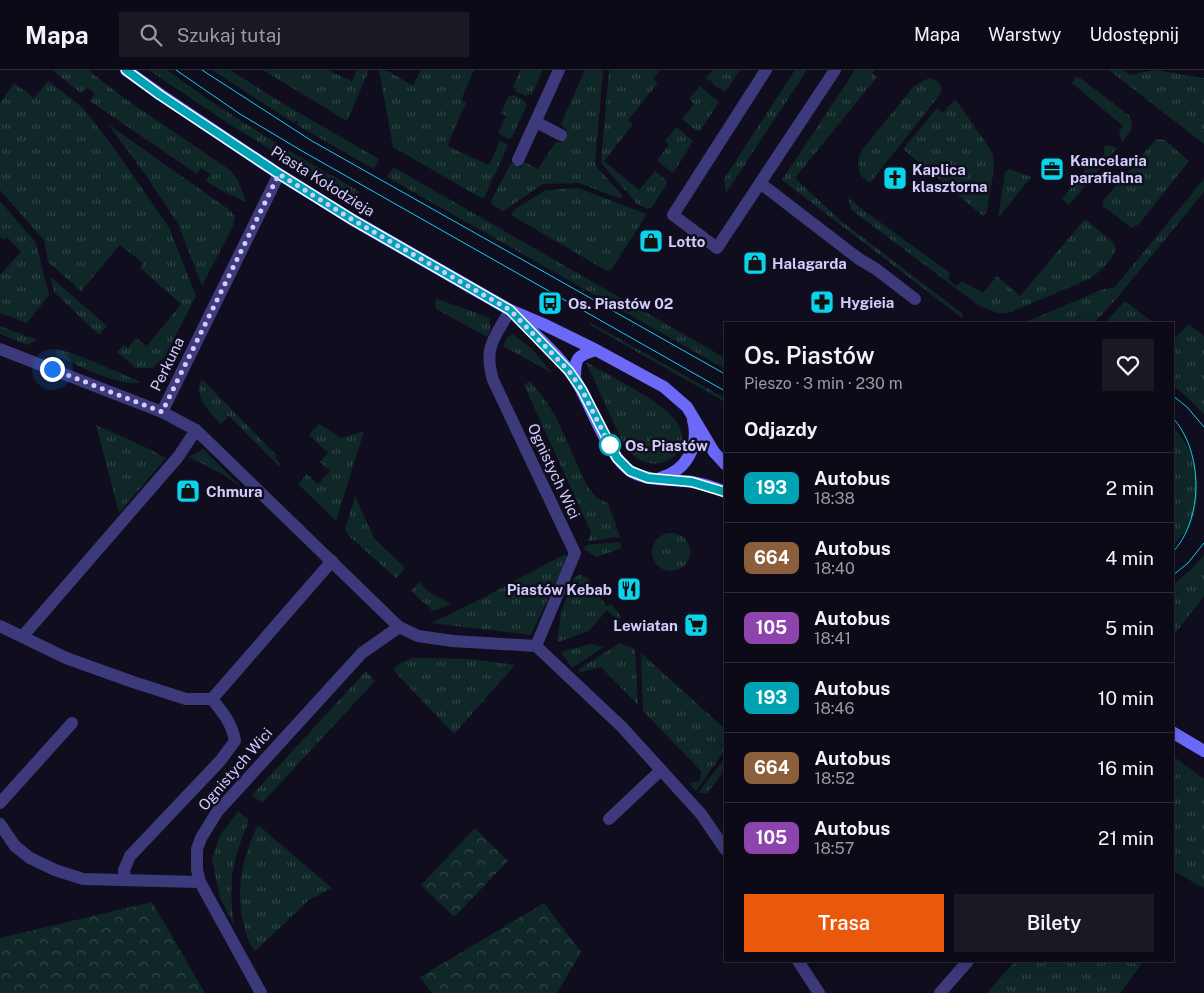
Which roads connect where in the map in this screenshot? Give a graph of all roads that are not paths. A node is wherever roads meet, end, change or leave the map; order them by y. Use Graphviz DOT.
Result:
graph roads {
  1 [pos="126,70"];
  2 [pos="559,70"];
  3 [pos="766,70"];
  4 [pos="835,70"];
  5 [pos="536,122"];
  6 [pos="561,135"];
  7 [pos="518,160"];
  8 [pos="279,174"];
  9 [pos="760,183"];
  10 [pos="915,299"];
  11 [pos="510,310"];
  12 [pos="0,349"];
  13 [pos="596,350"];
  14 [pos="575,380"];
  15 [pos="162,412"];
  16 [pos="691,413"];
  17 [pos="196,430"];
  18 [pos="724,463"];
  19 [pos="654,478"];
  20 [pos="724,492"];
  21 [pos="332,561"];
  22 [pos="0,626"];
  23 [pos="399,627"];
  24 [pos="22,638"];
  25 [pos="536,646"];
  26 [pos="212,699"];
  27 [pos="72,723"];
  28 [pos="1174,733"];
  29 [pos="1204,751"];
  30 [pos="662,770"];
  31 [pos="0,803"];
  32 [pos="609,819"];
  33 [pos="0,824"];
  34 [pos="724,847"];
  35 [pos="125,880"];
  36 [pos="200,882"];
  37 [pos="799,962"];
  38 [pos="967,962"];
  39 [pos="261,993"];
  40 [pos="819,993"];
  41 [pos="940,993"];
  1 -- 8 [label="street, Piasta Kołodzieja"];
  2 -- 5 [label="street"];
  3 -- 9 [label="street"];
  4 -- 9 [label="street"];
  5 -- 6 [label="street"];
  5 -- 7 [label="street"];
  8 -- 11 [label="street, Piasta Kołodzieja"];
  8 -- 15 [label="street, Perkuna"];
  9 -- 10 [label="street"];
  11 -- 13 [label="street, Piasta Kołodzieja"];
  11 -- 14 [label="street, Piasta Kołodzieja"];
  11 -- 25 [label="street, Ognistych Wici"];
  12 -- 15 [label="street, Perkuna"];
  13 -- 14 [label="street"];
  13 -- 16 [label="street, Piasta Kołodzieja"];
  14 -- 19 [label="street, Piasta Kołodzieja"];
  15 -- 17 [label="street"];
  16 -- 18 [label="street, Piasta Kołodzieja"];
  16 -- 19 [label="street"];
  17 -- 21 [label="street"];
  17 -- 24 [label="street"];
  19 -- 20 [label="street, Piasta Kołodzieja"];
  21 -- 23 [label="street"];
  21 -- 26 [label="street"];
  22 -- 24 [label="street"];
  23 -- 25 [label="street"];
  23 -- 36 [label="street, Ognistych Wici"];
  24 -- 26 [label="street"];
  25 -- 30 [label="street"];
  26 -- 35 [label="street"];
  27 -- 31 [label="street"];
  28 -- 29 [label="street"];
  30 -- 32 [label="street"];
  30 -- 34 [label="street"];
  33 -- 35 [label="street"];
  35 -- 36 [label="street"];
  36 -- 39 [label="street, Ognistych Wici"];
  37 -- 40 [label="street"];
  38 -- 41 [label="street"];
}
